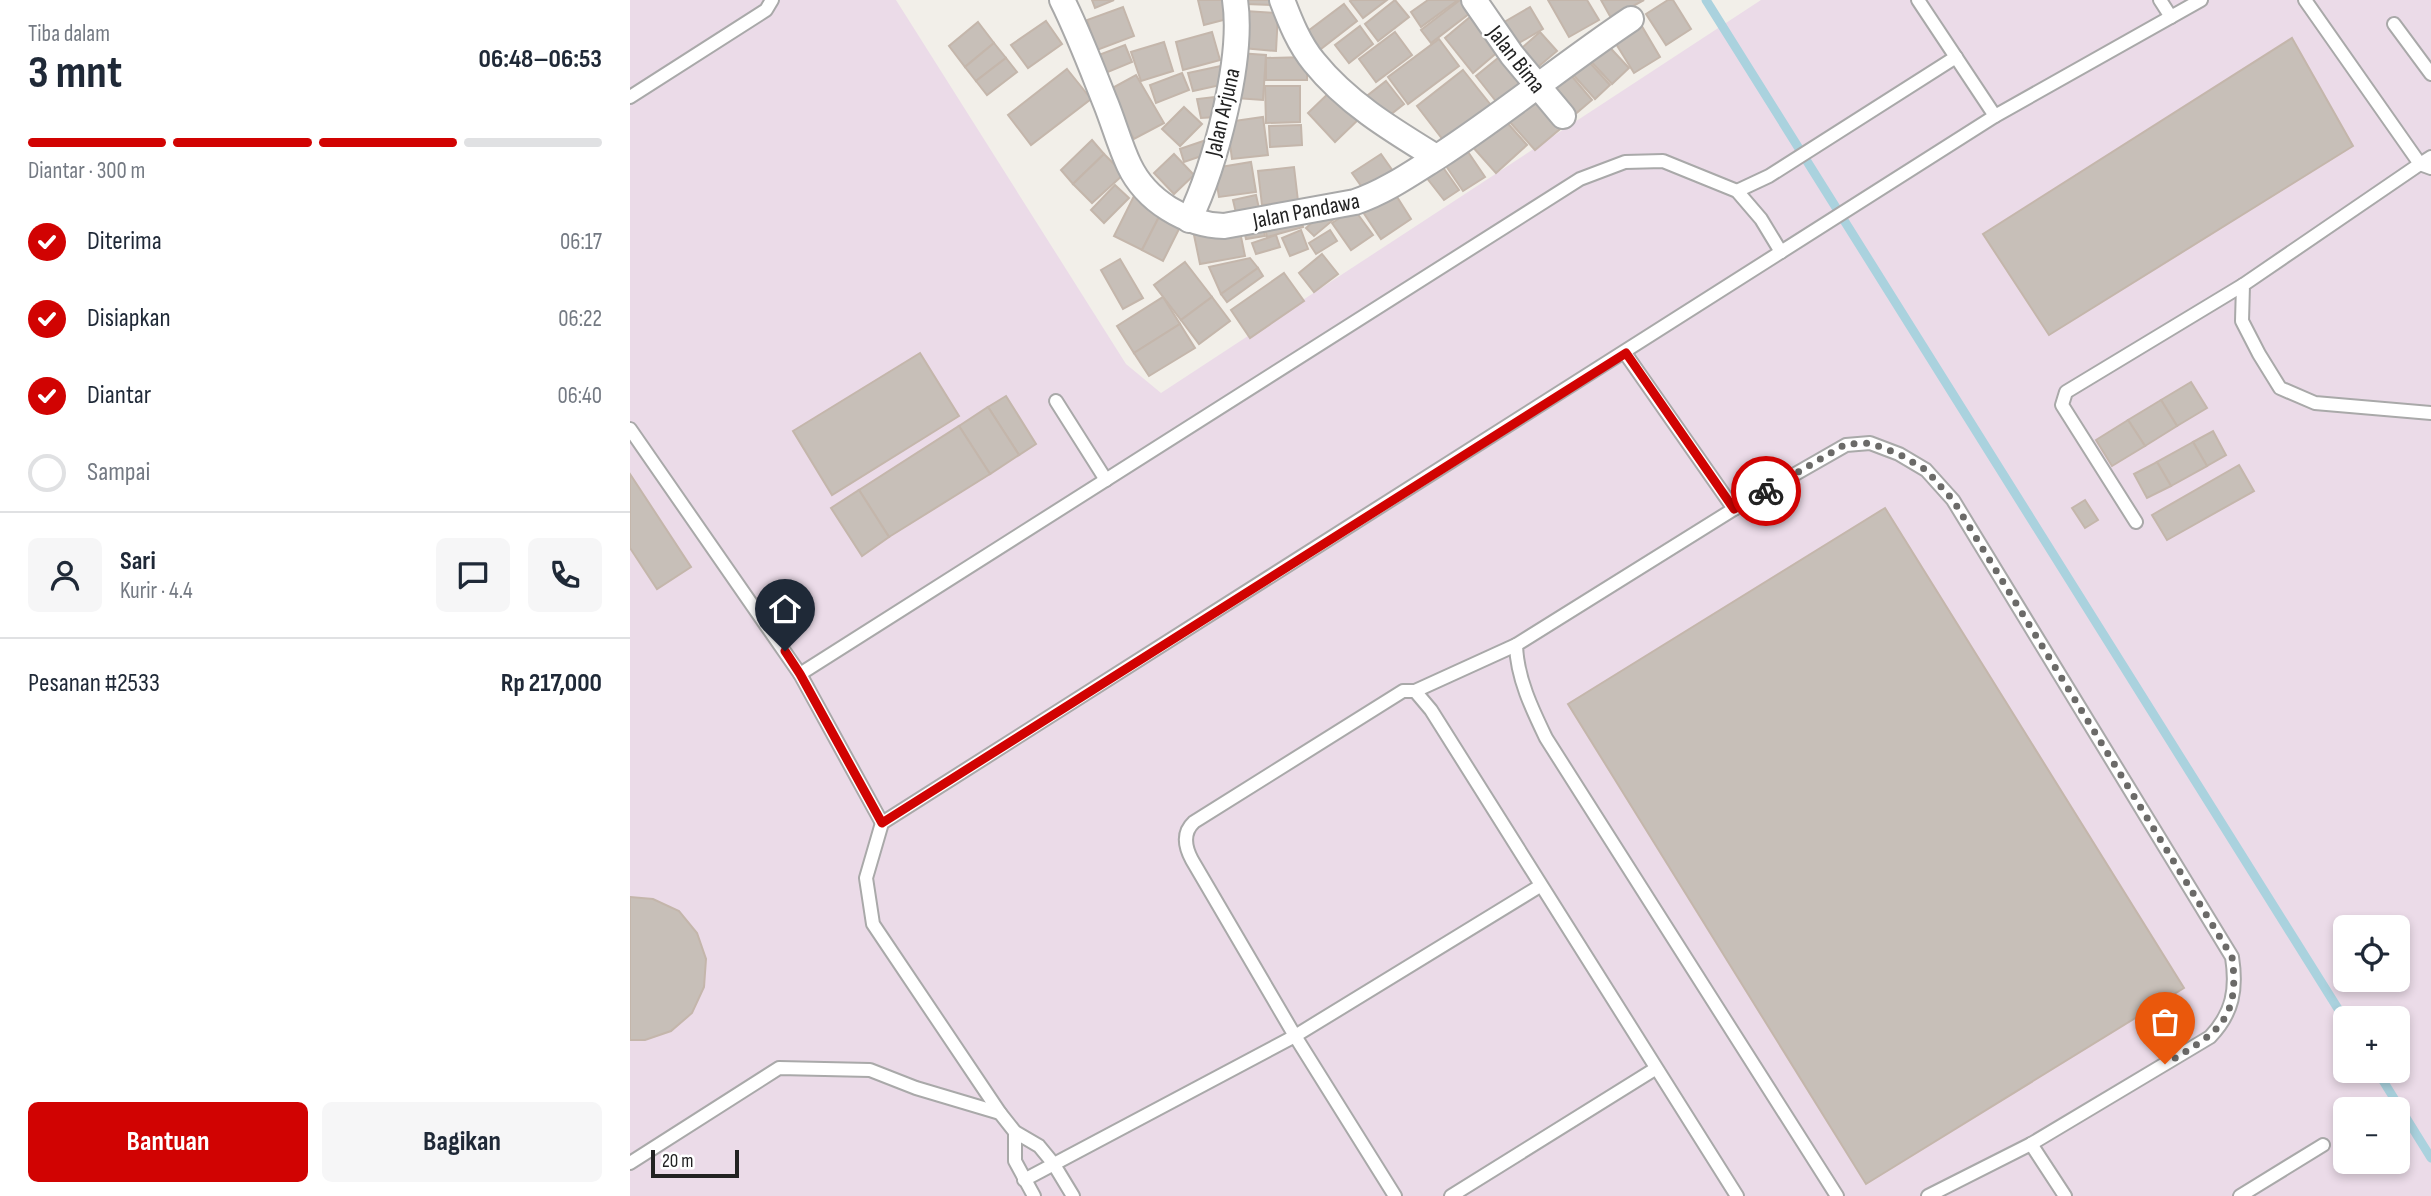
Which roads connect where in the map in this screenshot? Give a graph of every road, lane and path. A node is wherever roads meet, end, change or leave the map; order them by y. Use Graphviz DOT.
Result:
graph roads {
  1 [pos="772,0"];
  2 [pos="1062,0"];
  3 [pos="1235,0"];
  4 [pos="1282,0"];
  5 [pos="1474,0"];
  6 [pos="1919,0"];
  7 [pos="2160,0"];
  8 [pos="2201,0"];
  9 [pos="2305,0"];
  10 [pos="2171,17"];
  11 [pos="1631,19"];
  12 [pos="2394,24"];
  13 [pos="1956,57"];
  14 [pos="2431,74"];
  15 [pos="1536,86"];
  16 [pos="630,97"];
  17 [pos="1563,116"];
  18 [pos="1996,117"];
  19 [pos="1436,157"];
  20 [pos="2427,163"];
  21 [pos="1737,191"];
  22 [pos="1189,220"];
  23 [pos="1786,249"];
  24 [pos="2243,285"];
  25 [pos="1626,353"];
  26 [pos="1056,401"];
  27 [pos="2431,414"];
  28 [pos="630,429"];
  29 [pos="1107,480"];
  30 [pos="1734,509"];
  31 [pos="2136,522"];
  32 [pos="1516,645"];
  33 [pos="800,674"];
  34 [pos="1415,691"];
  35 [pos="882,823"];
  36 [pos="1541,886"];
  37 [pos="1294,1036"];
  38 [pos="1655,1069"];
  39 [pos="1000,1113"];
  40 [pos="1015,1132"];
  41 [pos="2032,1144"];
  42 [pos="2323,1145"];
  43 [pos="630,1163"];
  44 [pos="1053,1163"];
  45 [pos="1024,1180"];
  46 [pos="1034,1196"];
  47 [pos="1073,1196"];
  48 [pos="1395,1196"];
  49 [pos="1451,1196"];
  50 [pos="1737,1196"];
  51 [pos="1838,1196"];
  52 [pos="1928,1196"];
  53 [pos="2065,1196"];
  54 [pos="2240,1196"];
  1 -- 16 [label="lane"];
  2 -- 22 [label="street, Jalan Pandawa"];
  3 -- 22 [label="street, Jalan Arjuna"];
  4 -- 19 [label="street"];
  5 -- 15 [label="street, Jalan Bima"];
  6 -- 13 [label="lane"];
  7 -- 10 [label="lane"];
  8 -- 10 [label="lane"];
  9 -- 20 [label="lane"];
  10 -- 18 [label="lane"];
  11 -- 15 [label="street, Jalan Pandawa"];
  12 -- 14 [label="lane"];
  13 -- 18 [label="lane"];
  13 -- 21 [label="lane"];
  15 -- 17 [label="street, Jalan Bima"];
  15 -- 19 [label="street, Jalan Pandawa"];
  18 -- 23 [label="lane"];
  19 -- 22 [label="street, Jalan Pandawa"];
  20 -- 24 [label="lane"];
  21 -- 23 [label="lane"];
  21 -- 29 [label="lane"];
  23 -- 25 [label="lane"];
  24 -- 27 [label="lane"];
  24 -- 31 [label="lane"];
  25 -- 30 [label="lane"];
  25 -- 35 [label="lane"];
  26 -- 29 [label="lane"];
  28 -- 33 [label="lane"];
  29 -- 33 [label="lane"];
  30 -- 32 [label="lane"];
  30 -- 41 [label="lane"];
  32 -- 34 [label="lane"];
  32 -- 51 [label="lane"];
  33 -- 35 [label="lane"];
  34 -- 36 [label="lane"];
  34 -- 37 [label="lane"];
  35 -- 39 [label="lane"];
  36 -- 37 [label="lane"];
  36 -- 38 [label="lane"];
  37 -- 44 [label="lane"];
  37 -- 48 [label="lane"];
  38 -- 49 [label="lane"];
  38 -- 50 [label="lane"];
  39 -- 40 [label="lane"];
  39 -- 43 [label="lane"];
  40 -- 44 [label="lane"];
  40 -- 45 [label="lane"];
  41 -- 52 [label="lane"];
  41 -- 53 [label="lane"];
  42 -- 54 [label="lane"];
  44 -- 45 [label="lane"];
  44 -- 47 [label="lane"];
  45 -- 46 [label="lane"];
}
